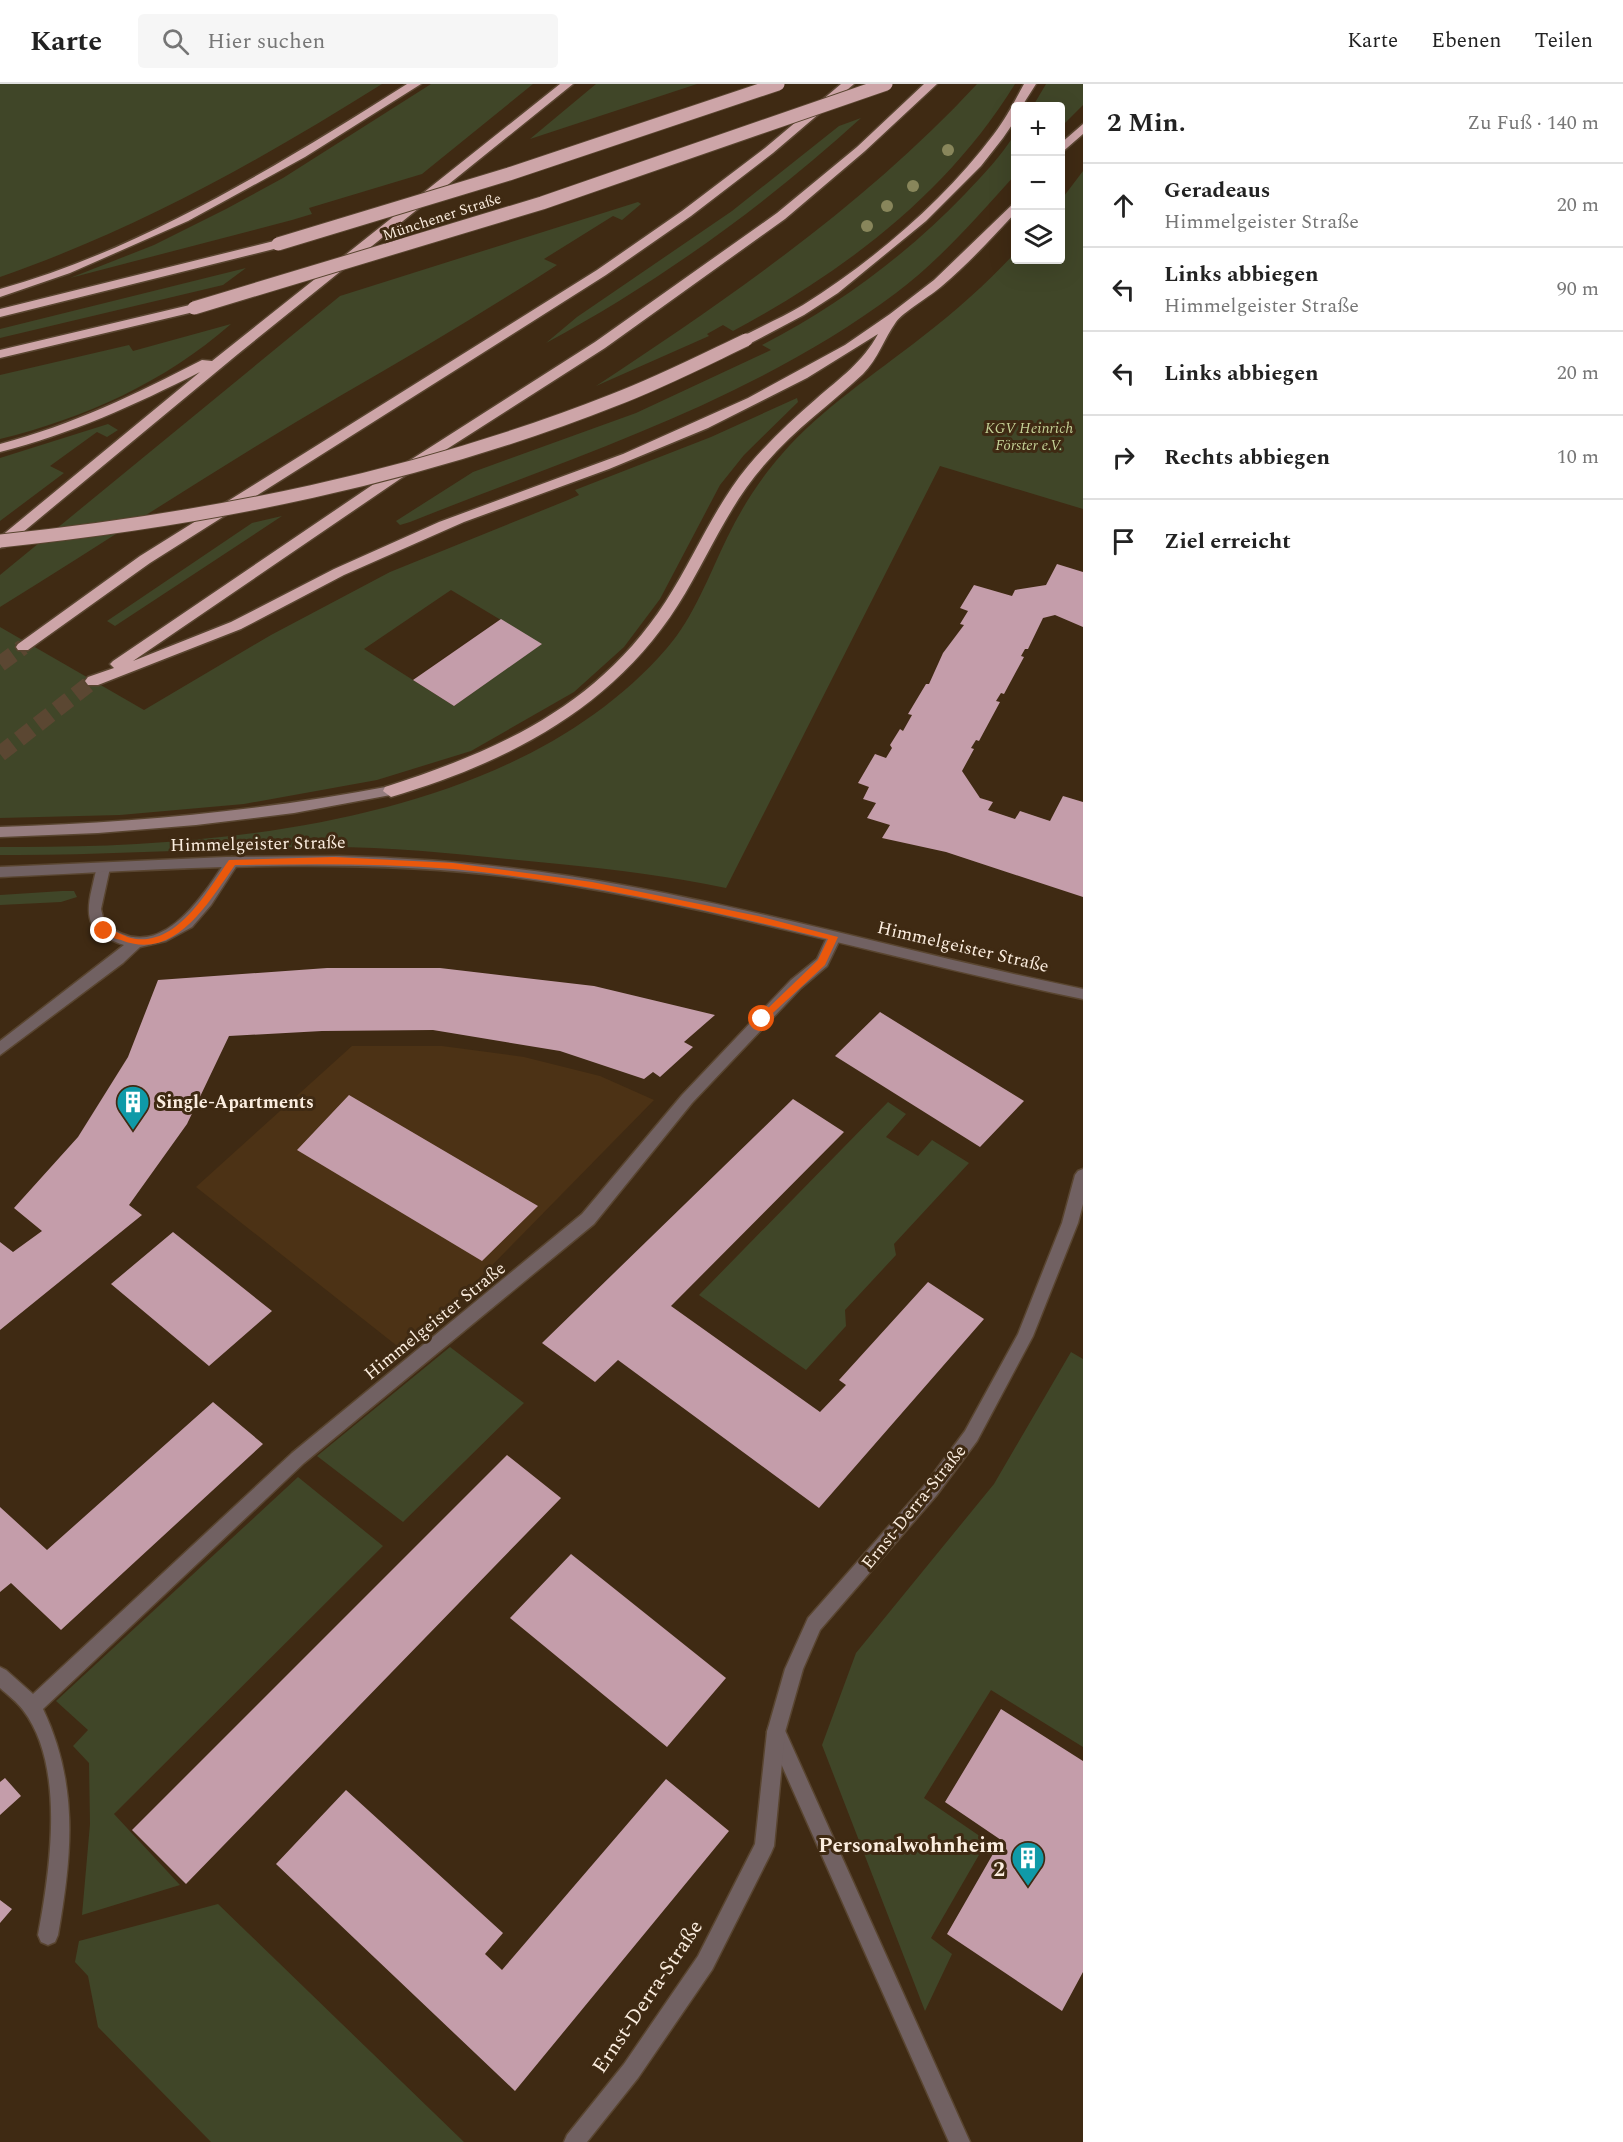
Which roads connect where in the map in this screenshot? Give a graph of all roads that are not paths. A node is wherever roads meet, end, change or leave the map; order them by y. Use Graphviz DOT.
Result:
graph roads {
  1 [pos="415,84"];
  2 [pos="567,84"];
  3 [pos="778,84"];
  4 [pos="848,84"];
  5 [pos="886,84"];
  6 [pos="931,84"];
  7 [pos="1030,84"];
  8 [pos="1020,102"];
  9 [pos="1011,118"];
  10 [pos="1083,127"];
  11 [pos="1065,146"];
  12 [pos="1011,210"];
  13 [pos="0,292"];
  14 [pos="0,313"];
  15 [pos="892,321"];
  16 [pos="233,351"];
  17 [pos="0,354"];
  18 [pos="0,448"];
  19 [pos="0,542"];
  20 [pos="23,647"];
  21 [pos="391,791"];
  22 [pos="0,832"];
  23 [pos="232,862"];
  24 [pos="102,868"];
  25 [pos="0,872"];
  26 [pos="834,937"];
  27 [pos="135,943"];
  28 [pos="1083,994"];
  29 [pos="0,1049"];
  30 [pos="1083,1175"];
  31 [pos="0,1676"];
  32 [pos="32,1707"];
  33 [pos="777,1732"];
  34 [pos="48,1935"];
  35 [pos="574,2142"];
  36 [pos="960,2142"];
  1 -- 13 [label="highway"];
  2 -- 16 [label="highway"];
  3 -- 14 [label="highway, Münchener Straße, bridge"];
  4 -- 20 [label="highway"];
  5 -- 17 [label="highway, Münchener Straße, bridge"];
  6 -- 15 [label="highway"];
  7 -- 8 [label="highway"];
  9 -- 19 [label="highway, bridge"];
  10 -- 11 [label="highway"];
  12 -- 15 [label="highway"];
  15 -- 21 [label="highway"];
  16 -- 18 [label="highway"];
  16 -- 19 [label="highway"];
  21 -- 22 [label="street"];
  23 -- 24 [label="street, Himmelgeister Straße"];
  23 -- 26 [label="street, Himmelgeister Straße"];
  23 -- 27 [label="street"];
  24 -- 25 [label="street, Himmelgeister Straße"];
  24 -- 27 [label="street"];
  26 -- 28 [label="street, Himmelgeister Straße"];
  26 -- 32 [label="street, Himmelgeister Straße"];
  27 -- 29 [label="street"];
  30 -- 33 [label="street, Ernst-Derra-Straße"];
  31 -- 32 [label="street"];
  32 -- 34 [label="street"];
  33 -- 35 [label="street, Ernst-Derra-Straße"];
  33 -- 36 [label="street"];
}
